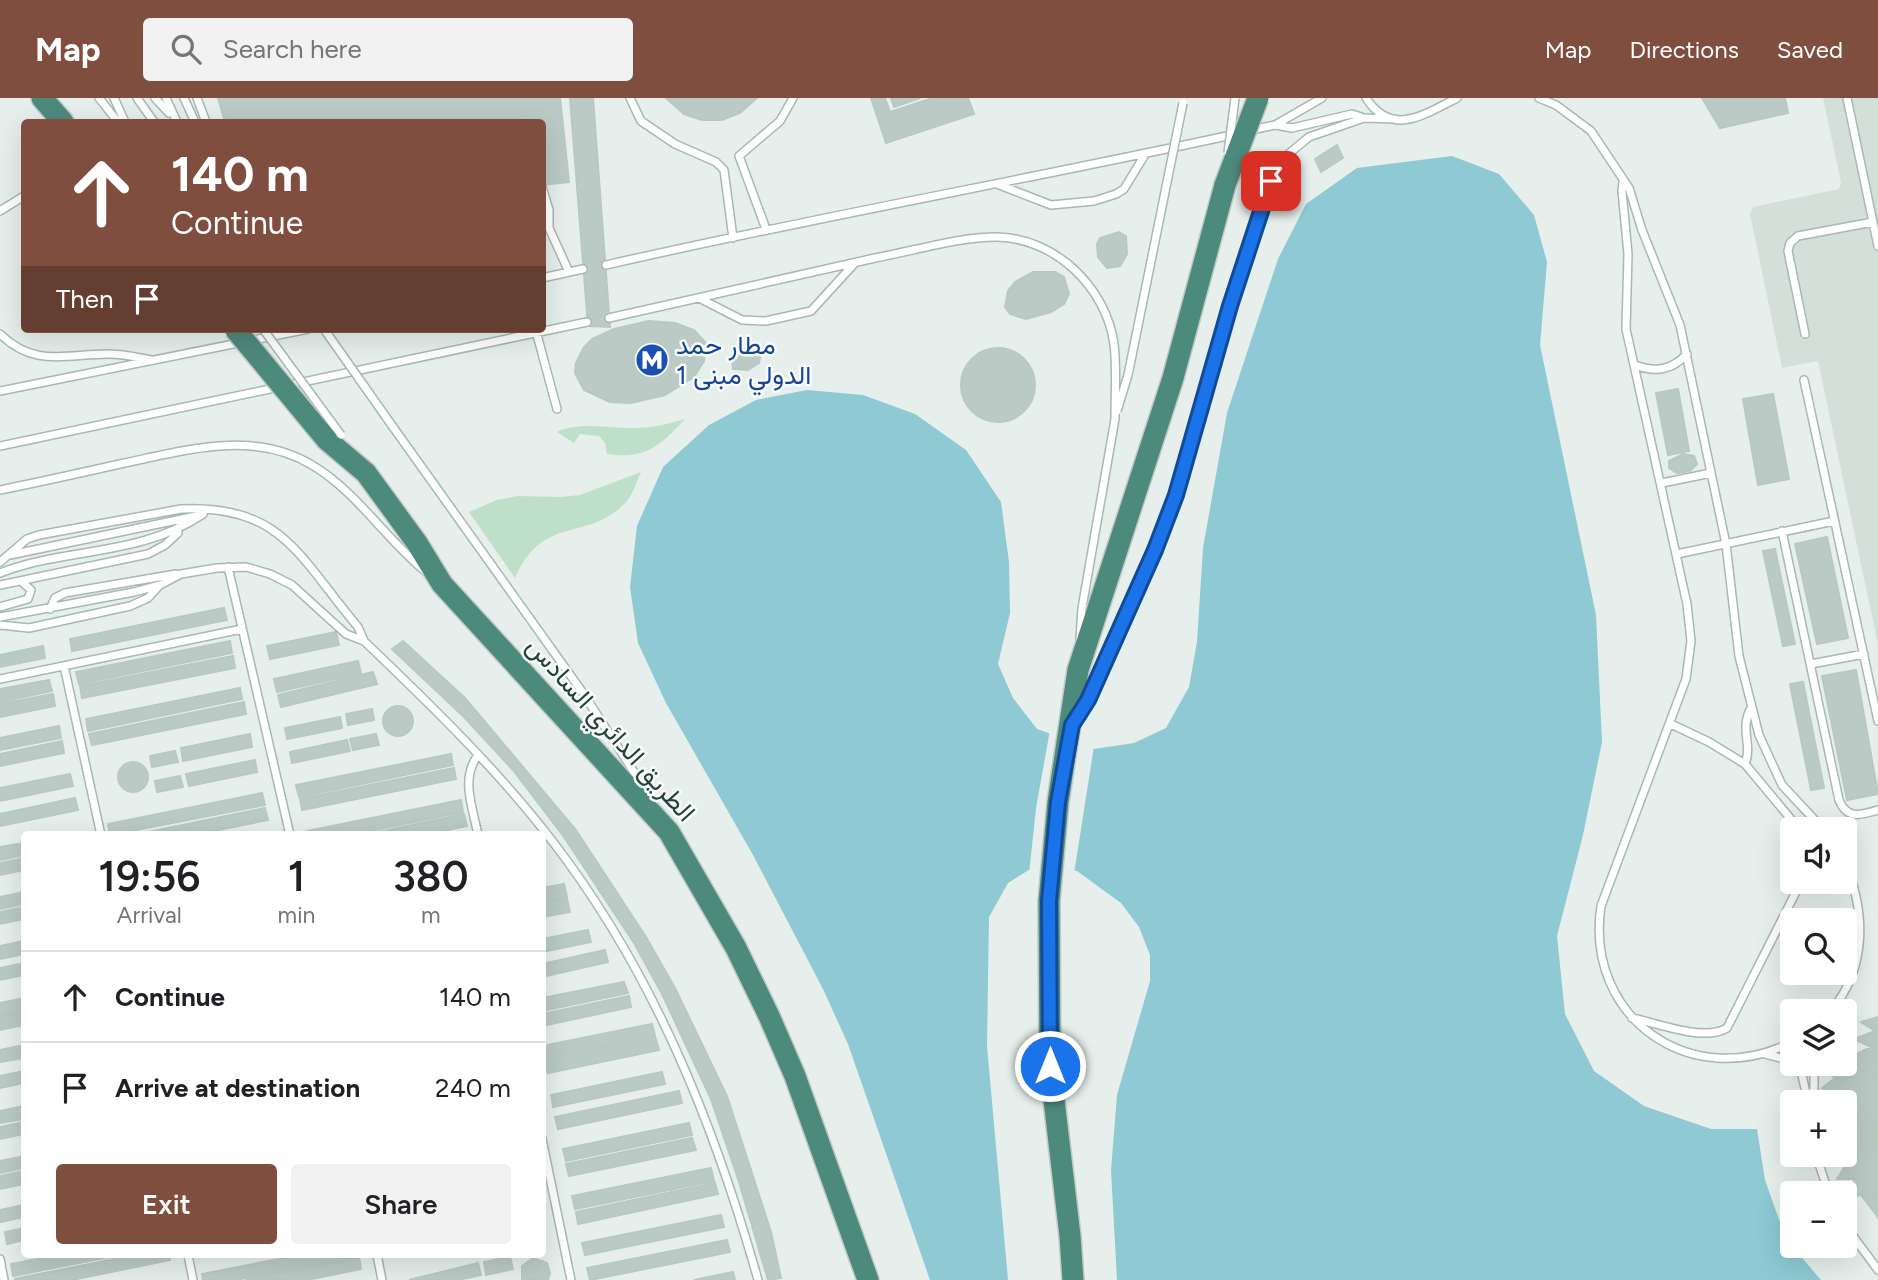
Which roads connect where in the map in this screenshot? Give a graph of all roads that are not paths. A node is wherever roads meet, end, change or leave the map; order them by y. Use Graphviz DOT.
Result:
graph roads {
  1 [pos="42,98"];
  2 [pos="99,98"];
  3 [pos="114,98"];
  4 [pos="138,98"];
  5 [pos="155,98"];
  6 [pos="166,98"];
  7 [pos="184,98"];
  8 [pos="197,98"];
  9 [pos="630,98"];
  10 [pos="793,98"];
  11 [pos="1235,98"];
  12 [pos="1258,98"];
  13 [pos="1322,98"];
  14 [pos="1366,98"];
  15 [pos="1444,98"];
  16 [pos="1457,98"];
  17 [pos="1539,98"];
  18 [pos="1847,98"];
  19 [pos="1184,100"];
  20 [pos="1435,109"];
  21 [pos="1364,118"];
  22 [pos="60,119"];
  23 [pos="116,119"];
  24 [pos="124,119"];
  25 [pos="152,119"];
  26 [pos="175,119"];
  27 [pos="194,119"];
  28 [pos="205,119"];
  29 [pos="1394,119"];
  30 [pos="1275,125"];
  31 [pos="1146,153"];
  32 [pos="1623,182"];
  33 [pos="996,184"];
  34 [pos="1225,185"];
  35 [pos="21,197"];
  36 [pos="546,200"];
  37 [pos="0,212"];
  38 [pos="1873,222"];
  39 [pos="546,225"];
  40 [pos="549,228"];
  41 [pos="766,229"];
  42 [pos="733,238"];
  43 [pos="1878,246"];
  44 [pos="854,264"];
  45 [pos="606,265"];
  46 [pos="583,269"];
  47 [pos="569,272"];
  48 [pos="546,277"];
  49 [pos="699,298"];
  50 [pos="609,318"];
  51 [pos="587,322"];
  52 [pos="546,329"];
  53 [pos="239,333"];
  54 [pos="265,333"];
  55 [pos="289,333"];
  56 [pos="327,333"];
  57 [pos="527,333"];
  58 [pos="537,333"];
  59 [pos="1805,334"];
  60 [pos="1,335"];
  61 [pos="1687,354"];
  62 [pos="155,361"];
  63 [pos="1635,365"];
  64 [pos="1804,380"];
  65 [pos="0,391"];
  66 [pos="557,408"];
  67 [pos="1115,419"];
  68 [pos="334,438"];
  69 [pos="0,446"];
  70 [pos="1711,473"];
  71 [pos="1662,483"];
  72 [pos="0,490"];
  73 [pos="207,512"];
  74 [pos="1834,521"];
  75 [pos="183,528"];
  76 [pos="1782,531"];
  77 [pos="1726,544"];
  78 [pos="1676,554"];
  79 [pos="3,559"];
  80 [pos="229,567"];
  81 [pos="0,573"];
  82 [pos="181,573"];
  83 [pos="20,581"];
  84 [pos="442,584"];
  85 [pos="0,585"];
  86 [pos="160,585"];
  87 [pos="0,607"];
  88 [pos="50,609"];
  89 [pos="0,617"];
  90 [pos="0,625"];
  91 [pos="242,629"];
  92 [pos="365,641"];
  93 [pos="1864,654"];
  94 [pos="1811,664"];
  95 [pos="64,666"];
  96 [pos="1078,670"];
  97 [pos="0,679"];
  98 [pos="1751,708"];
  99 [pos="1878,721"];
  100 [pos="1671,724"];
  101 [pos="1070,732"];
  102 [pos="478,755"];
  103 [pos="1745,764"];
  104 [pos="1878,810"];
  105 [pos="1789,817"];
  106 [pos="1811,817"];
  107 [pos="100,831"];
  108 [pos="289,831"];
  109 [pos="477,831"];
  110 [pos="544,831"];
  111 [pos="669,832"];
  112 [pos="546,834"];
  113 [pos="1795,894"];
  114 [pos="1856,894"];
  115 [pos="1838,999"];
  116 [pos="1631,1017"];
  117 [pos="1780,1047"];
  118 [pos="1765,1054"];
  119 [pos="1780,1059"];
  120 [pos="546,1158"];
  121 [pos="1070,1236"];
  122 [pos="1857,1242"];
  123 [pos="189,1258"];
  124 [pos="378,1258"];
  125 [pos="0,1259"];
  126 [pos="1878,1270"];
  127 [pos="4,1280"];
  128 [pos="193,1280"];
  129 [pos="382,1280"];
  130 [pos="571,1280"];
  131 [pos="758,1280"];
  132 [pos="868,1280"];
  133 [pos="1073,1280"];
  134 [pos="1080,1280"];
  1 -- 22 [label="highway"];
  2 -- 23 [label="lane"];
  3 -- 24 [label="lane"];
  4 -- 25 [label="lane"];
  5 -- 26 [label="lane"];
  6 -- 26 [label="lane"];
  7 -- 27 [label="lane"];
  8 -- 28 [label="lane"];
  9 -- 42 [label="lane"];
  10 -- 41 [label="lane"];
  11 -- 34 [label="lane, bridge"];
  12 -- 34 [label="highway, bridge"];
  13 -- 30 [label="lane"];
  14 -- 29 [label="lane"];
  15 -- 20 [label="lane"];
  16 -- 20 [label="lane"];
  17 -- 32 [label="lane"];
  18 -- 38 [label="lane"];
  19 -- 67 [label="lane, bridge"];
  20 -- 29 [label="lane"];
  21 -- 29 [label="lane"];
  21 -- 30 [label="lane"];
  21 -- 101 [label="lane"];
  30 -- 31 [label="lane"];
  31 -- 33 [label="lane"];
  31 -- 33 [label="lane"];
  32 -- 61 [label="lane"];
  32 -- 63 [label="lane"];
  33 -- 41 [label="lane"];
  34 -- 96 [label="highway"];
  35 -- 37 [label="lane"];
  36 -- 40 [label="lane"];
  38 -- 43 [label="lane"];
  38 -- 59 [label="lane"];
  39 -- 40 [label="lane"];
  40 -- 47 [label="lane"];
  41 -- 42 [label="lane"];
  42 -- 45 [label="lane"];
  44 -- 49 [label="lane"];
  44 -- 49 [label="lane"];
  44 -- 67 [label="lane, bridge"];
  46 -- 47 [label="lane"];
  47 -- 48 [label="lane"];
  49 -- 50 [label="lane"];
  51 -- 52 [label="lane"];
  53 -- 68 [label="highway, الطريق الدائري السادس, bridge"];
  54 -- 68 [label="lane, bridge"];
  55 -- 62 [label="lane"];
  56 -- 111 [label="lane, bridge"];
  57 -- 69 [label="lane"];
  58 -- 66 [label="lane"];
  60 -- 62 [label="lane"];
  61 -- 63 [label="lane"];
  61 -- 70 [label="lane"];
  62 -- 65 [label="lane"];
  63 -- 71 [label="lane"];
  64 -- 74 [label="lane"];
  67 -- 96 [label="lane"];
  68 -- 84 [label="highway, الطريق الدائري السادس"];
  70 -- 71 [label="lane"];
  70 -- 77 [label="lane"];
  71 -- 78 [label="lane"];
  72 -- 84 [label="lane"];
  73 -- 75 [label="lane"];
  73 -- 79 [label="lane"];
  73 -- 79 [label="lane"];
  73 -- 92 [label="lane"];
  74 -- 76 [label="lane"];
  74 -- 93 [label="lane"];
  75 -- 81 [label="lane"];
  75 -- 83 [label="lane"];
  76 -- 77 [label="lane"];
  76 -- 94 [label="lane"];
  77 -- 78 [label="lane"];
  77 -- 98 [label="lane"];
  78 -- 100 [label="lane"];
  80 -- 82 [label="lane"];
  80 -- 91 [label="lane"];
  80 -- 92 [label="lane"];
  82 -- 86 [label="lane"];
  82 -- 88 [label="lane"];
  83 -- 85 [label="lane"];
  83 -- 87 [label="lane"];
  84 -- 111 [label="highway, الطريق الدائري السادس"];
  86 -- 88 [label="lane"];
  86 -- 90 [label="lane"];
  88 -- 89 [label="lane"];
  91 -- 95 [label="lane"];
  91 -- 108 [label="lane"];
  92 -- 102 [label="lane"];
  93 -- 94 [label="lane"];
  93 -- 99 [label="lane"];
  94 -- 104 [label="lane"];
  95 -- 97 [label="lane"];
  95 -- 107 [label="lane"];
  96 -- 101 [label="highway"];
  98 -- 103 [label="lane"];
  98 -- 106 [label="lane"];
  100 -- 103 [label="lane"];
  100 -- 116 [label="lane"];
  101 -- 121 [label="highway"];
  102 -- 109 [label="lane"];
  102 -- 110 [label="lane"];
  103 -- 105 [label="lane"];
  111 -- 132 [label="highway, الطريق الدائري السادس"];
  112 -- 131 [label="lane"];
  113 -- 116 [label="lane"];
  114 -- 115 [label="lane"];
  116 -- 118 [label="lane"];
  117 -- 118 [label="lane"];
  118 -- 119 [label="lane"];
  120 -- 130 [label="lane"];
  121 -- 133 [label="highway"];
  121 -- 134 [label="highway"];
  122 -- 126 [label="lane"];
  123 -- 128 [label="lane"];
  124 -- 129 [label="lane"];
  125 -- 127 [label="lane"];
}
